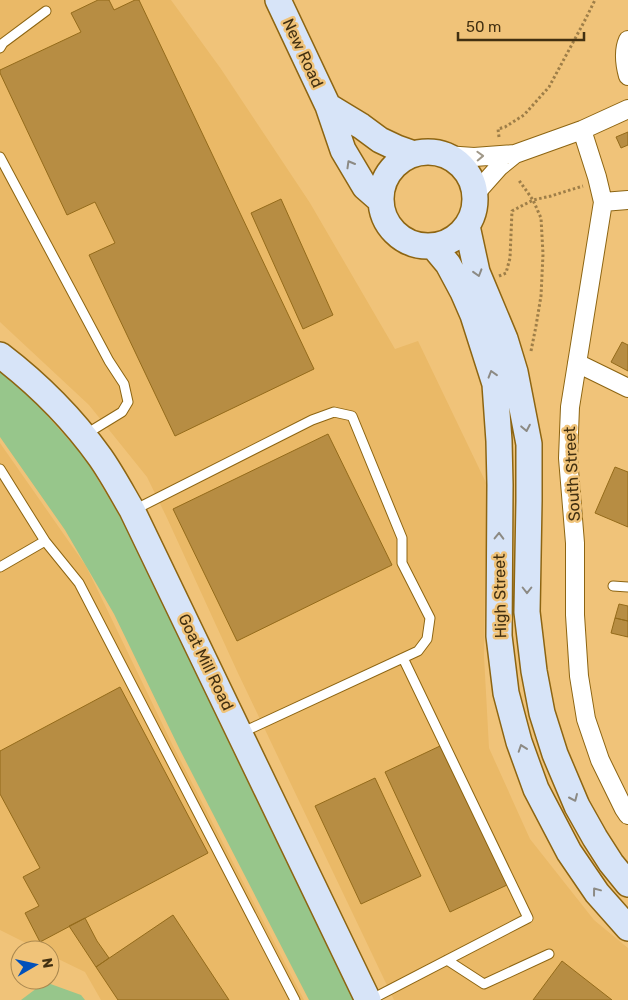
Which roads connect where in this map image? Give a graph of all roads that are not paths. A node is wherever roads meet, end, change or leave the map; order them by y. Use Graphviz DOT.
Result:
graph roads {
  1 [pos="278,0"];
  2 [pos="46,11"];
  3 [pos="628,40"];
  4 [pos="0,48"];
  5 [pos="628,76"];
  6 [pos="328,106"];
  7 [pos="628,109"];
  8 [pos="582,130"];
  9 [pos="414,154"];
  10 [pos="515,154"];
  11 [pos="445,155"];
  12 [pos="0,157"];
  13 [pos="475,194"];
  14 [pos="381,200"];
  15 [pos="628,200"];
  16 [pos="603,202"];
  17 [pos="467,226"];
  18 [pos="433,246"];
  19 [pos="0,355"];
  20 [pos="577,362"];
  21 [pos="628,388"];
  22 [pos="83,436"];
  23 [pos="0,468"];
  24 [pos="132,510"];
  25 [pos="45,541"];
  26 [pos="0,567"];
  27 [pos="614,586"];
  28 [pos="628,587"];
  29 [pos="403,658"];
  30 [pos="240,733"];
  31 [pos="628,815"];
  32 [pos="628,884"];
  33 [pos="628,928"];
  34 [pos="549,954"];
  35 [pos="447,960"];
  36 [pos="295,1000"];
  37 [pos="369,1000"];
  1 -- 6 [label="street, New Road"];
  2 -- 4 [label="lane"];
  3 -- 5 [label="street"];
  6 -- 9 [label="street, New Road"];
  14 -- 6 [label="street, New Road, one-way"];
  7 -- 8 [label="street"];
  8 -- 10 [label="street"];
  8 -- 16 [label="street, South Street"];
  9 -- 11 [label="street"];
  9 -- 14 [label="street"];
  11 -- 10 [label="street, one-way"];
  10 -- 13 [label="street"];
  11 -- 13 [label="street"];
  12 -- 22 [label="lane"];
  13 -- 17 [label="street"];
  14 -- 18 [label="street"];
  15 -- 16 [label="street"];
  16 -- 20 [label="street, South Street"];
  17 -- 18 [label="street"];
  17 -- 32 [label="street, High Street, one-way"];
  33 -- 18 [label="street, High Street, one-way"];
  19 -- 22 [label="street, Goat Mill Road"];
  20 -- 21 [label="street"];
  20 -- 31 [label="street, South Street"];
  22 -- 24 [label="street, Goat Mill Road"];
  23 -- 25 [label="lane"];
  24 -- 29 [label="lane"];
  24 -- 30 [label="street, Goat Mill Road"];
  25 -- 26 [label="lane"];
  25 -- 36 [label="lane"];
  27 -- 28 [label="lane"];
  29 -- 30 [label="lane"];
  29 -- 35 [label="lane"];
  30 -- 37 [label="street, Goat Mill Road"];
  34 -- 35 [label="lane"];
  35 -- 37 [label="lane"];
}
